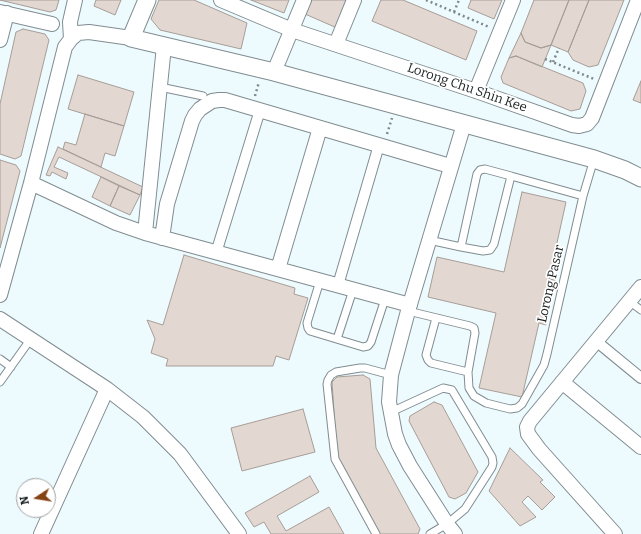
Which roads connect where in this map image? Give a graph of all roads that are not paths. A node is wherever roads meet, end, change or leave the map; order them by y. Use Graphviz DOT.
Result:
graph roads {
  1 [pos="74,0"];
  2 [pos="146,0"];
  3 [pos="221,0"];
  4 [pos="304,0"];
  5 [pos="354,0"];
  6 [pos="513,0"];
  7 [pos="638,0"];
  8 [pos="3,12"];
  9 [pos="52,24"];
  10 [pos="292,30"];
  11 [pos="131,38"];
  12 [pos="0,40"];
  13 [pos="71,40"];
  14 [pos="336,44"];
  15 [pos="164,46"];
  16 [pos="269,71"];
  17 [pos="160,87"];
  18 [pos="476,91"];
  19 [pos="203,96"];
  20 [pos="255,109"];
  21 [pos="464,124"];
  22 [pos="320,128"];
  23 [pos="381,145"];
  24 [pos="594,159"];
  25 [pos="450,166"];
  26 [pos="511,176"];
  27 [pos="641,178"];
  28 [pos="31,183"];
  29 [pos="583,196"];
  30 [pos="145,233"];
  31 [pos="162,238"];
  32 [pos="429,240"];
  33 [pos="461,247"];
  34 [pos="216,253"];
  35 [pos="278,269"];
  36 [pos="320,281"];
  37 [pos="338,285"];
  38 [pos="641,287"];
  39 [pos="353,290"];
  40 [pos="0,295"];
  41 [pos="385,299"];
  42 [pos="629,301"];
  43 [pos="409,308"];
  44 [pos="641,310"];
  45 [pos="436,318"];
  46 [pos="0,319"];
  47 [pos="337,339"];
  48 [pos="30,340"];
  49 [pos="596,341"];
  50 [pos="0,359"];
  51 [pos="11,367"];
  52 [pos="468,372"];
  53 [pos="391,375"];
  54 [pos="641,378"];
  55 [pos="0,382"];
  56 [pos="562,382"];
  57 [pos="107,389"];
  58 [pos="391,412"];
  59 [pos="641,447"];
  60 [pos="451,529"];
  61 [pos="41,534"];
  62 [pos="238,534"];
  63 [pos="376,534"];
  64 [pos="430,534"];
  65 [pos="616,534"];
  1 -- 13 [label="street"];
  2 -- 11 [label="street"];
  3 -- 10 [label="street, Lorong Chu Shin Kee"];
  4 -- 10 [label="street"];
  5 -- 14 [label="street"];
  6 -- 18 [label="street"];
  7 -- 18 [label="street, Lorong Chu Shin Kee"];
  8 -- 9 [label="street"];
  8 -- 12 [label="street"];
  10 -- 14 [label="street, Lorong Chu Shin Kee"];
  10 -- 16 [label="street"];
  11 -- 13 [label="street"];
  11 -- 15 [label="street"];
  13 -- 28 [label="street"];
  14 -- 18 [label="street, Lorong Chu Shin Kee"];
  15 -- 16 [label="street"];
  15 -- 17 [label="street"];
  16 -- 21 [label="street"];
  17 -- 19 [label="lane"];
  17 -- 30 [label="street"];
  20 -- 22 [label="street"];
  20 -- 31 [label="street"];
  20 -- 34 [label="street"];
  21 -- 24 [label="street"];
  21 -- 25 [label="street"];
  22 -- 23 [label="street"];
  22 -- 35 [label="street"];
  23 -- 25 [label="street"];
  23 -- 37 [label="street"];
  24 -- 27 [label="street"];
  24 -- 29 [label="lane, Lorong Pasar"];
  25 -- 32 [label="street"];
  26 -- 29 [label="lane"];
  26 -- 33 [label="lane"];
  26 -- 33 [label="lane"];
  28 -- 30 [label="street"];
  28 -- 40 [label="street"];
  29 -- 52 [label="lane, Lorong Pasar"];
  30 -- 31 [label="street"];
  31 -- 34 [label="street"];
  32 -- 33 [label="lane"];
  32 -- 43 [label="street"];
  34 -- 35 [label="street"];
  35 -- 36 [label="street"];
  36 -- 37 [label="street"];
  36 -- 47 [label="lane"];
  37 -- 39 [label="street"];
  38 -- 42 [label="street"];
  39 -- 41 [label="street"];
  39 -- 47 [label="lane"];
  41 -- 43 [label="street"];
  41 -- 47 [label="lane"];
  42 -- 44 [label="lane"];
  42 -- 49 [label="street"];
  43 -- 45 [label="lane"];
  43 -- 53 [label="street"];
  45 -- 52 [label="lane"];
  45 -- 52 [label="lane"];
  46 -- 48 [label="street"];
  48 -- 51 [label="lane"];
  48 -- 57 [label="street"];
  49 -- 54 [label="street"];
  49 -- 56 [label="street"];
  50 -- 51 [label="lane"];
  51 -- 55 [label="lane"];
  53 -- 58 [label="street"];
  53 -- 63 [label="lane"];
  56 -- 59 [label="street"];
  56 -- 65 [label="street"];
  57 -- 61 [label="street"];
  57 -- 62 [label="street"];
  58 -- 60 [label="street"];
  58 -- 60 [label="lane"];
  60 -- 64 [label="lane"];
}
